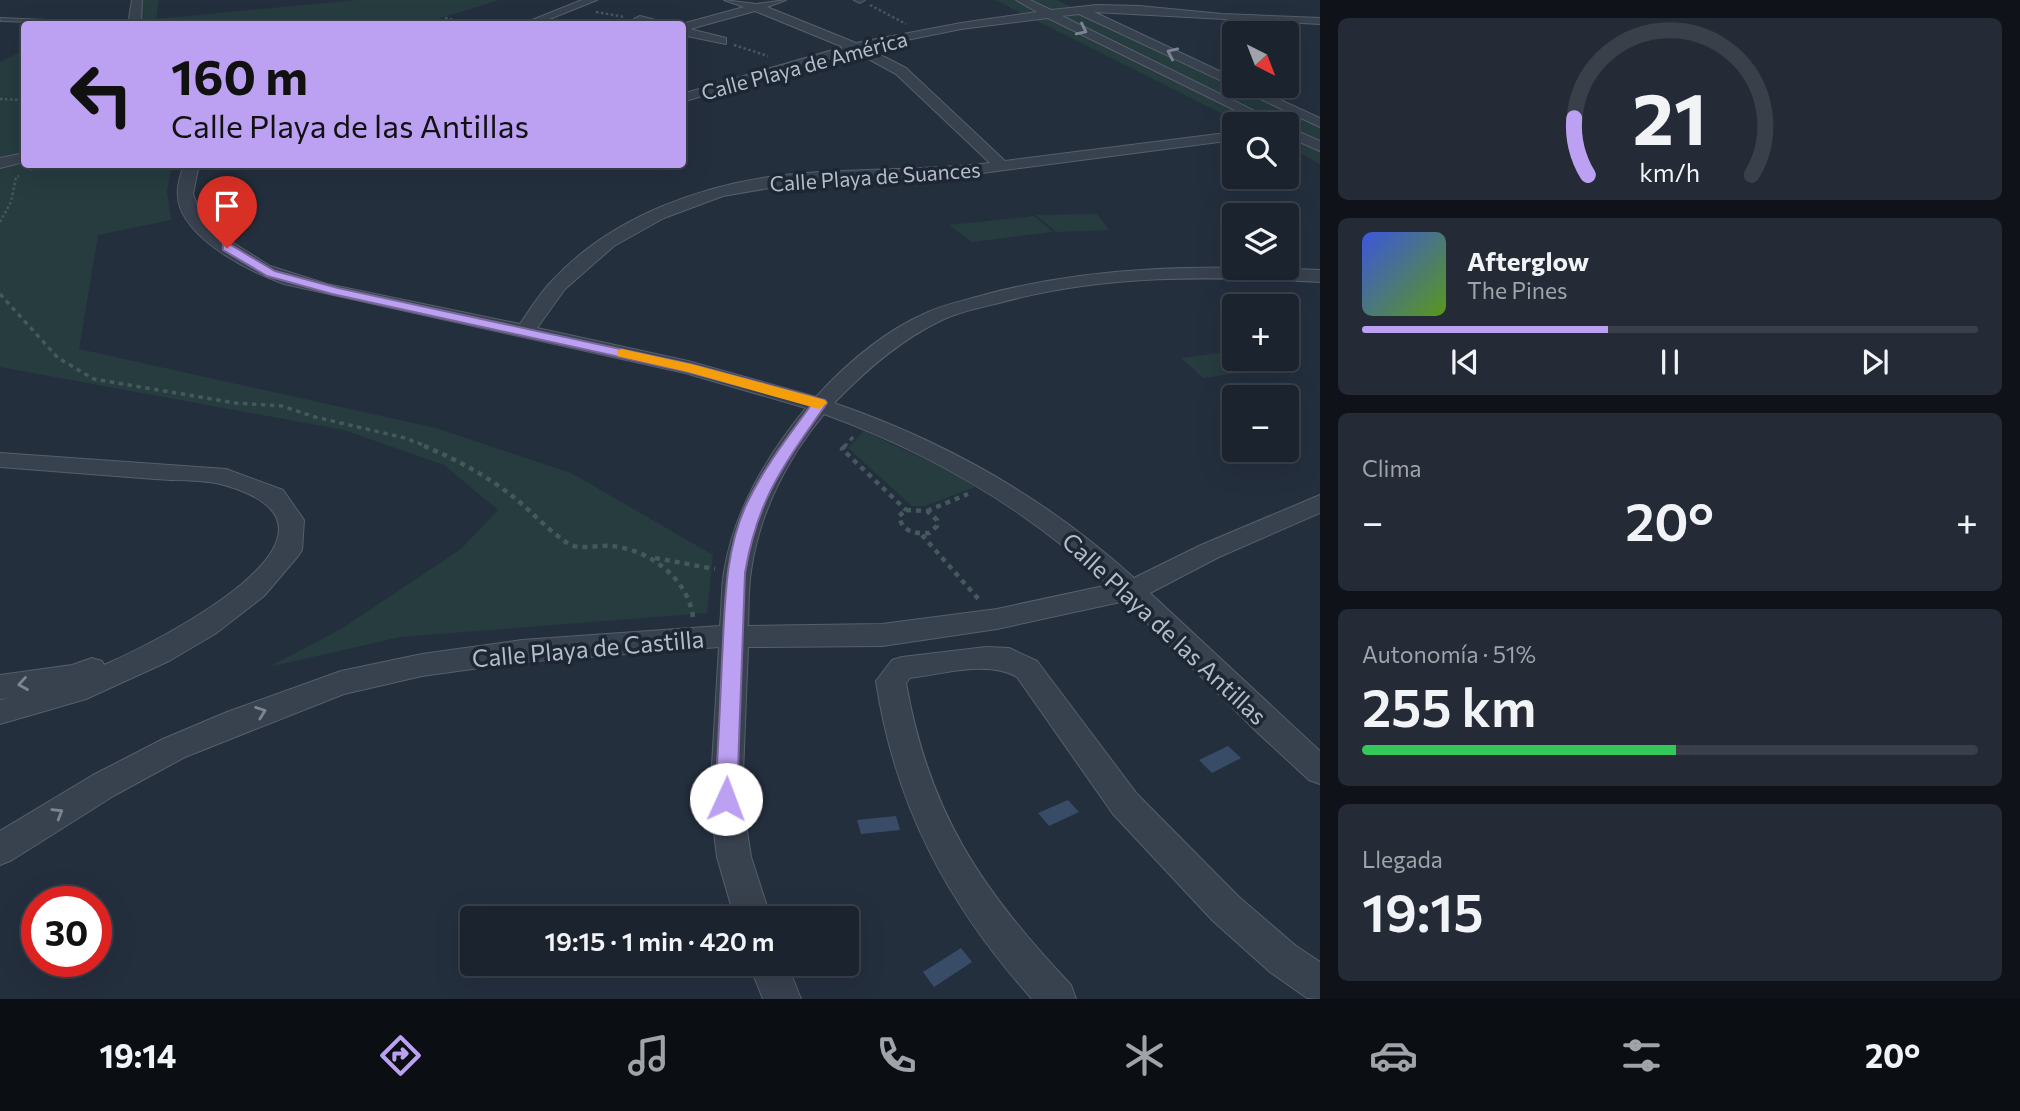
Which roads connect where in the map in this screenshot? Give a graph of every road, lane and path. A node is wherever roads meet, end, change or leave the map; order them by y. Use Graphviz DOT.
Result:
graph roads {
  1 [pos="137,0"];
  2 [pos="592,0"];
  3 [pos="729,0"];
  4 [pos="781,0"];
  5 [pos="860,0"];
  6 [pos="1021,0"];
  7 [pos="1057,0"];
  8 [pos="1216,0"];
  9 [pos="756,7"];
  10 [pos="571,8"];
  11 [pos="1081,10"];
  12 [pos="1050,14"];
  13 [pos="1222,17"];
  14 [pos="445,18"];
  15 [pos="1,19"];
  16 [pos="640,19"];
  17 [pos="37,21"];
  18 [pos="134,21"];
  19 [pos="458,21"];
  20 [pos="536,21"];
  21 [pos="648,21"];
  22 [pos="1320,21"];
  23 [pos="686,29"];
  24 [pos="686,31"];
  25 [pos="924,33"];
  26 [pos="722,41"];
  27 [pos="855,47"];
  28 [pos="792,65"];
  29 [pos="1222,77"];
  30 [pos="686,97"];
  31 [pos="1266,98"];
  32 [pos="0,99"];
  33 [pos="21,100"];
  34 [pos="1250,112"];
  35 [pos="1320,123"];
  36 [pos="1299,127"];
  37 [pos="1299,136"];
  38 [pos="1222,138"];
  39 [pos="1320,147"];
  40 [pos="21,159"];
  41 [pos="0,163"];
  42 [pos="1002,166"];
  43 [pos="34,168"];
  44 [pos="190,168"];
  45 [pos="0,222"];
  46 [pos="1320,276"];
  47 [pos="0,293"];
  48 [pos="524,332"];
  49 [pos="820,403"];
  50 [pos="866,423"];
  51 [pos="0,460"];
  52 [pos="991,484"];
  53 [pos="1320,503"];
  54 [pos="906,510"];
  55 [pos="927,511"];
  56 [pos="921,534"];
  57 [pos="653,558"];
  58 [pos="737,573"];
  59 [pos="1132,590"];
  60 [pos="997,620"];
  61 [pos="205,627"];
  62 [pos="944,628"];
  63 [pos="733,636"];
  64 [pos="695,637"];
  65 [pos="964,660"];
  66 [pos="0,687"];
  67 [pos="0,712"];
  68 [pos="1320,770"];
  69 [pos="0,849"];
  70 [pos="749,906"];
  71 [pos="773,976"];
  72 [pos="1320,985"];
  73 [pos="782,999"];
  74 [pos="1057,999"];
  1 -- 18 [label="street"];
  2 -- 10 [label="street"];
  3 -- 9 [label="street"];
  4 -- 9 [label="street"];
  5 -- 25 [label="path"];
  6 -- 12 [label="street"];
  7 -- 11 [label="street"];
  8 -- 13 [label="street"];
  9 -- 23 [label="street"];
  9 -- 27 [label="street"];
  10 -- 16 [label="path"];
  10 -- 20 [label="street"];
  11 -- 12 [label="street, Calle Playa de América"];
  11 -- 13 [label="street, Calle Playa de América"];
  29 -- 11 [label="street, one-way"];
  12 -- 25 [label="street, Calle Playa de América"];
  12 -- 34 [label="street, one-way"];
  13 -- 22 [label="street, Calle Playa de América"];
  14 -- 19 [label="path"];
  15 -- 17 [label="lane"];
  16 -- 21 [label="street"];
  24 -- 26 [label="street"];
  25 -- 27 [label="street, Calle Playa de América"];
  26 -- 28 [label="path"];
  27 -- 28 [label="street, Calle Playa de América"];
  27 -- 42 [label="street"];
  28 -- 30 [label="street, Calle Playa de América"];
  31 -- 35 [label="street"];
  32 -- 33 [label="path"];
  35 -- 36 [label="street"];
  37 -- 39 [label="street"];
  38 -- 42 [label="street, Calle Playa de Suances"];
  40 -- 41 [label="street"];
  42 -- 48 [label="street, Calle Playa de Suances"];
  43 -- 45 [label="path"];
  44 -- 48 [label="street, Calle Playa de las Antillas"];
  46 -- 49 [label="street"];
  47 -- 57 [label="path"];
  48 -- 49 [label="street, Calle Playa de las Antillas"];
  49 -- 50 [label="street, Calle Playa de las Antillas"];
  49 -- 58 [label="street"];
  50 -- 52 [label="street, Calle Playa de las Antillas"];
  50 -- 54 [label="path"];
  51 -- 61 [label="street"];
  52 -- 55 [label="path"];
  52 -- 59 [label="street, Calle Playa de las Antillas"];
  53 -- 59 [label="street, Calle Playa de Castilla"];
  54 -- 55 [label="path"];
  54 -- 56 [label="path"];
  55 -- 56 [label="path"];
  56 -- 60 [label="path"];
  57 -- 58 [label="path"];
  57 -- 64 [label="path"];
  58 -- 63 [label="street"];
  59 -- 60 [label="street, Calle Playa de Castilla"];
  59 -- 68 [label="street, Calle Playa de las Antillas"];
  60 -- 62 [label="street, Calle Playa de Castilla"];
  61 -- 66 [label="street, one-way"];
  61 -- 67 [label="street"];
  62 -- 63 [label="street, Calle Playa de Castilla"];
  62 -- 65 [label="street"];
  63 -- 64 [label="street, Calle Playa de Castilla"];
  63 -- 70 [label="street"];
  69 -- 64 [label="street, Calle Playa de Castilla, one-way"];
  65 -- 72 [label="street"];
  65 -- 74 [label="street"];
  71 -- 73 [label="street"];
}
